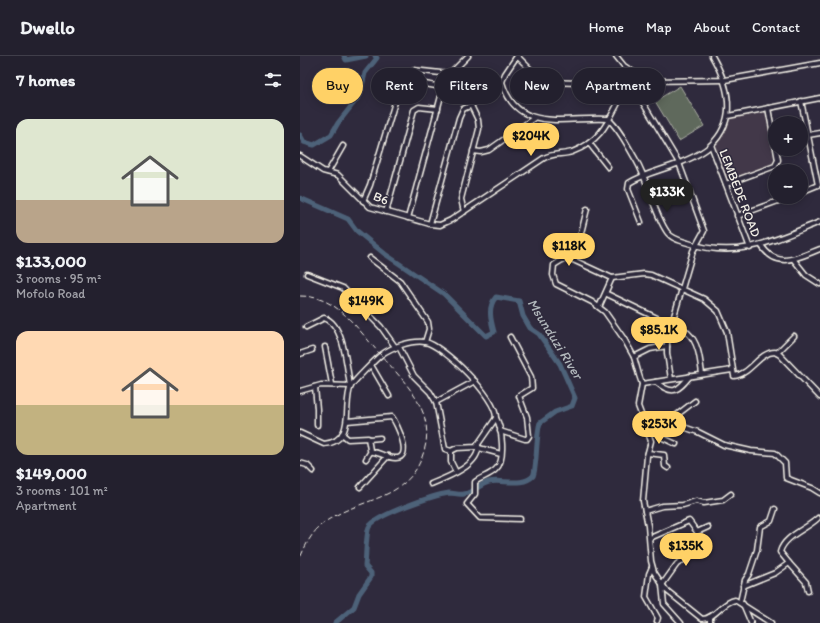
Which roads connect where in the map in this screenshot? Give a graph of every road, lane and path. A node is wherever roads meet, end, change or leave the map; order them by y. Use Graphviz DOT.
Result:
graph roads {
  1 [pos="468,56"];
  2 [pos="517,56"];
  3 [pos="616,56"];
  4 [pos="712,56"];
  5 [pos="820,63"];
  6 [pos="456,68"];
  7 [pos="627,68"];
  8 [pos="724,80"];
  9 [pos="665,81"];
  10 [pos="572,82"];
  11 [pos="435,86"];
  12 [pos="820,98"];
  13 [pos="801,101"];
  14 [pos="439,104"];
  15 [pos="617,104"];
  16 [pos="644,104"];
  17 [pos="472,105"];
  18 [pos="768,108"];
  19 [pos="438,109"];
  20 [pos="728,116"];
  21 [pos="770,116"];
  22 [pos="804,116"];
  23 [pos="534,118"];
  24 [pos="608,119"];
  25 [pos="820,133"];
  26 [pos="808,135"];
  27 [pos="590,142"];
  28 [pos="711,145"];
  29 [pos="343,146"];
  30 [pos="473,151"];
  31 [pos="300,156"];
  32 [pos="777,156"];
  33 [pos="679,163"];
  34 [pos="608,167"];
  35 [pos="328,172"];
  36 [pos="645,176"];
  37 [pos="726,184"];
  38 [pos="819,186"];
  39 [pos="808,190"];
  40 [pos="363,201"];
  41 [pos="770,204"];
  42 [pos="587,209"];
  43 [pos="386,212"];
  44 [pos="464,212"];
  45 [pos="737,216"];
  46 [pos="408,218"];
  47 [pos="641,222"];
  48 [pos="820,222"];
  49 [pos="430,224"];
  50 [pos="761,245"];
  51 [pos="696,246"];
  52 [pos="750,248"];
  53 [pos="820,249"];
  54 [pos="370,258"];
  55 [pos="571,259"];
  56 [pos="794,260"];
  57 [pos="307,274"];
  58 [pos="612,278"];
  59 [pos="820,284"];
  60 [pos="684,288"];
  61 [pos="607,294"];
  62 [pos="599,307"];
  63 [pos="672,325"];
  64 [pos="306,327"];
  65 [pos="794,336"];
  66 [pos="510,337"];
  67 [pos="424,342"];
  68 [pos="667,346"];
  69 [pos="325,347"];
  70 [pos="397,347"];
  71 [pos="312,350"];
  72 [pos="777,353"];
  73 [pos="300,354"];
  74 [pos="634,357"];
  75 [pos="371,365"];
  76 [pos="732,370"];
  77 [pos="702,374"];
  78 [pos="690,376"];
  79 [pos="670,379"];
  80 [pos="475,381"];
  81 [pos="656,382"];
  82 [pos="332,384"];
  83 [pos="642,384"];
  84 [pos="351,386"];
  85 [pos="315,387"];
  86 [pos="300,392"];
  87 [pos="389,396"];
  88 [pos="820,397"];
  89 [pos="695,401"];
  90 [pos="436,402"];
  91 [pos="496,418"];
  92 [pos="347,421"];
  93 [pos="665,424"];
  94 [pos="317,425"];
  95 [pos="656,429"];
  96 [pos="500,431"];
  97 [pos="649,432"];
  98 [pos="300,433"];
  99 [pos="342,434"];
  100 [pos="380,438"];
  101 [pos="369,439"];
  102 [pos="676,444"];
  103 [pos="479,446"];
  104 [pos="371,451"];
  105 [pos="451,451"];
  106 [pos="648,453"];
  107 [pos="501,454"];
  108 [pos="388,456"];
  109 [pos="366,459"];
  110 [pos="300,463"];
  111 [pos="668,468"];
  112 [pos="313,470"];
  113 [pos="456,472"];
  114 [pos="431,484"];
  115 [pos="360,487"];
  116 [pos="820,493"];
  117 [pos="732,494"];
  118 [pos="775,510"];
  119 [pos="645,511"];
  120 [pos="818,518"];
  121 [pos="520,519"];
  122 [pos="708,527"];
  123 [pos="650,538"];
  124 [pos="706,545"];
  125 [pos="789,563"];
  126 [pos="652,567"];
  127 [pos="748,576"];
  128 [pos="757,580"];
  129 [pos="662,585"];
  130 [pos="743,586"];
  131 [pos="808,591"];
  132 [pos="741,603"];
  133 [pos="710,617"];
  134 [pos="657,621"];
  135 [pos="681,623"];
  136 [pos="710,623"];
  137 [pos="751,623"];
  138 [pos="771,623"];
  1 -- 6 [label="street"];
  2 -- 10 [label="street"];
  2 -- 23 [label="street"];
  3 -- 7 [label="street"];
  4 -- 8 [label="street"];
  5 -- 8 [label="street"];
  8 -- 9 [label="street"];
  8 -- 20 [label="street"];
  11 -- 40 [label="street"];
  12 -- 13 [label="street"];
  13 -- 18 [label="street"];
  13 -- 22 [label="street"];
  14 -- 19 [label="street"];
  15 -- 24 [label="street, B6"];
  16 -- 33 [label="street"];
  17 -- 30 [label="street"];
  17 -- 49 [label="street"];
  18 -- 20 [label="street"];
  18 -- 21 [label="street"];
  19 -- 43 [label="street"];
  19 -- 46 [label="street"];
  20 -- 28 [label="street"];
  23 -- 24 [label="street"];
  23 -- 30 [label="street"];
  24 -- 27 [label="street, B6"];
  24 -- 36 [label="street"];
  25 -- 26 [label="street"];
  26 -- 38 [label="street"];
  27 -- 34 [label="street"];
  27 -- 44 [label="street, B6"];
  28 -- 33 [label="street"];
  28 -- 37 [label="street, LEMBEDE ROAD"];
  29 -- 35 [label="street"];
  30 -- 44 [label="street"];
  31 -- 35 [label="street, B6"];
  32 -- 37 [label="street"];
  33 -- 36 [label="street"];
  33 -- 51 [label="street"];
  35 -- 40 [label="street, B6"];
  36 -- 47 [label="street"];
  36 -- 51 [label="street"];
  37 -- 45 [label="street, LEMBEDE ROAD"];
  38 -- 39 [label="street"];
  40 -- 43 [label="street, B6"];
  41 -- 45 [label="street"];
  42 -- 55 [label="street"];
  43 -- 46 [label="street, B6"];
  44 -- 49 [label="street, B6"];
  45 -- 52 [label="street, LEMBEDE ROAD"];
  46 -- 49 [label="street, B6"];
  48 -- 50 [label="street"];
  50 -- 52 [label="street"];
  50 -- 56 [label="street"];
  51 -- 52 [label="street"];
  51 -- 60 [label="street"];
  53 -- 56 [label="street"];
  54 -- 67 [label="street"];
  55 -- 58 [label="street"];
  55 -- 62 [label="street"];
  56 -- 59 [label="street"];
  57 -- 70 [label="street"];
  58 -- 60 [label="street"];
  58 -- 61 [label="street"];
  60 -- 63 [label="street"];
  60 -- 76 [label="street"];
  61 -- 62 [label="street"];
  61 -- 63 [label="street"];
  62 -- 74 [label="street"];
  63 -- 68 [label="street"];
  63 -- 77 [label="street"];
  64 -- 84 [label="street"];
  65 -- 72 [label="street"];
  66 -- 96 [label="street"];
  67 -- 70 [label="street"];
  67 -- 80 [label="street"];
  68 -- 74 [label="street"];
  68 -- 79 [label="street"];
  69 -- 82 [label="street"];
  70 -- 75 [label="street"];
  70 -- 90 [label="street"];
  71 -- 73 [label="street"];
  72 -- 76 [label="street"];
  72 -- 88 [label="street"];
  74 -- 83 [label="street"];
  75 -- 84 [label="street"];
  75 -- 87 [label="street"];
  76 -- 77 [label="street"];
  77 -- 78 [label="street"];
  78 -- 79 [label="street"];
  78 -- 81 [label="street"];
  79 -- 81 [label="street"];
  80 -- 90 [label="street"];
  80 -- 91 [label="street"];
  81 -- 83 [label="street"];
  82 -- 84 [label="street"];
  82 -- 85 [label="street"];
  83 -- 97 [label="street"];
  84 -- 92 [label="street"];
  85 -- 86 [label="street"];
  85 -- 94 [label="street"];
  89 -- 93 [label="street"];
  90 -- 105 [label="street"];
  91 -- 96 [label="street"];
  91 -- 103 [label="street"];
  92 -- 99 [label="street"];
  92 -- 108 [label="street"];
  93 -- 95 [label="street"];
  93 -- 116 [label="street"];
  95 -- 97 [label="street"];
  95 -- 102 [label="street"];
  96 -- 107 [label="street"];
  97 -- 106 [label="street"];
  98 -- 99 [label="street"];
  99 -- 101 [label="street"];
  100 -- 101 [label="street"];
  101 -- 104 [label="street"];
  103 -- 105 [label="street"];
  103 -- 107 [label="street"];
  103 -- 113 [label="street"];
  104 -- 108 [label="street"];
  104 -- 109 [label="street"];
  105 -- 113 [label="street"];
  106 -- 111 [label="street"];
  106 -- 119 [label="street"];
  107 -- 121 [label="street"];
  108 -- 115 [label="street"];
  110 -- 112 [label="street"];
  113 -- 114 [label="street"];
  117 -- 119 [label="street"];
  118 -- 127 [label="street"];
  119 -- 123 [label="street"];
  120 -- 125 [label="street"];
  122 -- 123 [label="street"];
  123 -- 126 [label="street"];
  124 -- 129 [label="street"];
  125 -- 128 [label="street"];
  125 -- 131 [label="street"];
  126 -- 129 [label="street"];
  126 -- 134 [label="street"];
  127 -- 128 [label="street"];
  127 -- 130 [label="street"];
  128 -- 130 [label="street"];
  129 -- 133 [label="street"];
  129 -- 135 [label="street"];
  130 -- 132 [label="street"];
  132 -- 133 [label="street"];
  132 -- 137 [label="street"];
  132 -- 138 [label="street"];
  133 -- 136 [label="street"];
}
